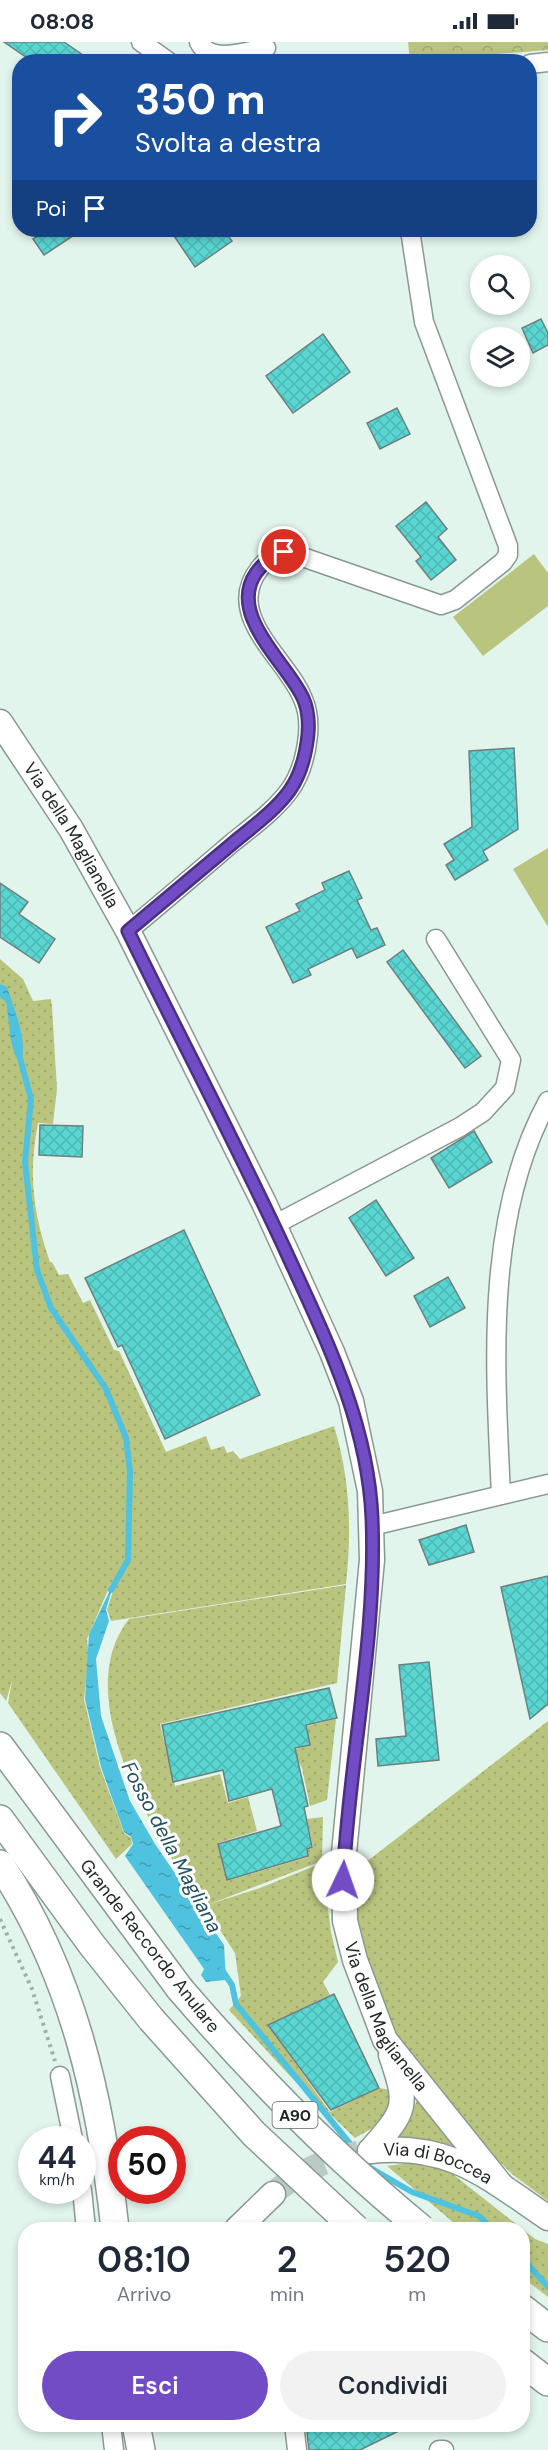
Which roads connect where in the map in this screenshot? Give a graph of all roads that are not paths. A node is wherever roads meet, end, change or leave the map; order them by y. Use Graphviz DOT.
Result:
graph roads {
  1 [pos="141,42"];
  2 [pos="199,42"];
  3 [pos="266,48"];
  4 [pos="158,54"];
  5 [pos="214,54"];
  6 [pos="233,54"];
  7 [pos="411,237"];
  8 [pos="0,722"];
  9 [pos="128,931"];
  10 [pos="436,939"];
  11 [pos="548,1101"];
  12 [pos="274,1225"];
  13 [pos="548,1484"];
  14 [pos="501,1495"];
  15 [pos="372,1526"];
  16 [pos="0,1746"];
  17 [pos="0,1819"];
  18 [pos="0,1864"];
  19 [pos="385,2040"];
  20 [pos="60,2076"];
  21 [pos="70,2126"];
  22 [pos="501,2185"];
  23 [pos="273,2194"];
  24 [pos="83,2204"];
  25 [pos="548,2218"];
  26 [pos="85,2222"];
  27 [pos="114,2222"];
  28 [pos="244,2222"];
  29 [pos="348,2222"];
  30 [pos="414,2222"];
  31 [pos="530,2314"];
  32 [pos="548,2328"];
  33 [pos="530,2368"];
  34 [pos="548,2382"];
  35 [pos="112,2432"];
  36 [pos="138,2432"];
  37 [pos="145,2432"];
  38 [pos="295,2432"];
  39 [pos="114,2450"];
  40 [pos="142,2450"];
  41 [pos="297,2450"];
  42 [pos="439,2450"];
  43 [pos="444,2450"];
  1 -- 4 [label="street"];
  2 -- 5 [label="street"];
  3 -- 6 [label="street"];
  7 -- 9 [label="street"];
  8 -- 9 [label="main road, Via della Maglianella"];
  9 -- 12 [label="main road, Via della Maglianella"];
  10 -- 12 [label="street"];
  11 -- 14 [label="street"];
  12 -- 15 [label="main road, Via della Maglianella"];
  13 -- 14 [label="street"];
  14 -- 15 [label="street"];
  15 -- 19 [label="main road, Via della Maglianella"];
  16 -- 30 [label="highway, Grande Raccordo Anulare / A90, bridge"];
  17 -- 29 [label="highway, A90, bridge"];
  18 -- 27 [label="highway"];
  19 -- 22 [label="main road, Via della Maglianella"];
  19 -- 22 [label="main road, Via di Boccea"];
  20 -- 21 [label="street"];
  22 -- 25 [label="main road, Via di Boccea"];
  23 -- 28 [label="main road"];
  24 -- 26 [label="street"];
  31 -- 32 [label="highway"];
  33 -- 34 [label="highway"];
  35 -- 39 [label="street"];
  36 -- 40 [label="highway"];
  37 -- 40 [label="main road"];
  38 -- 41 [label="street"];
  42 -- 43 [label="street"];
}
